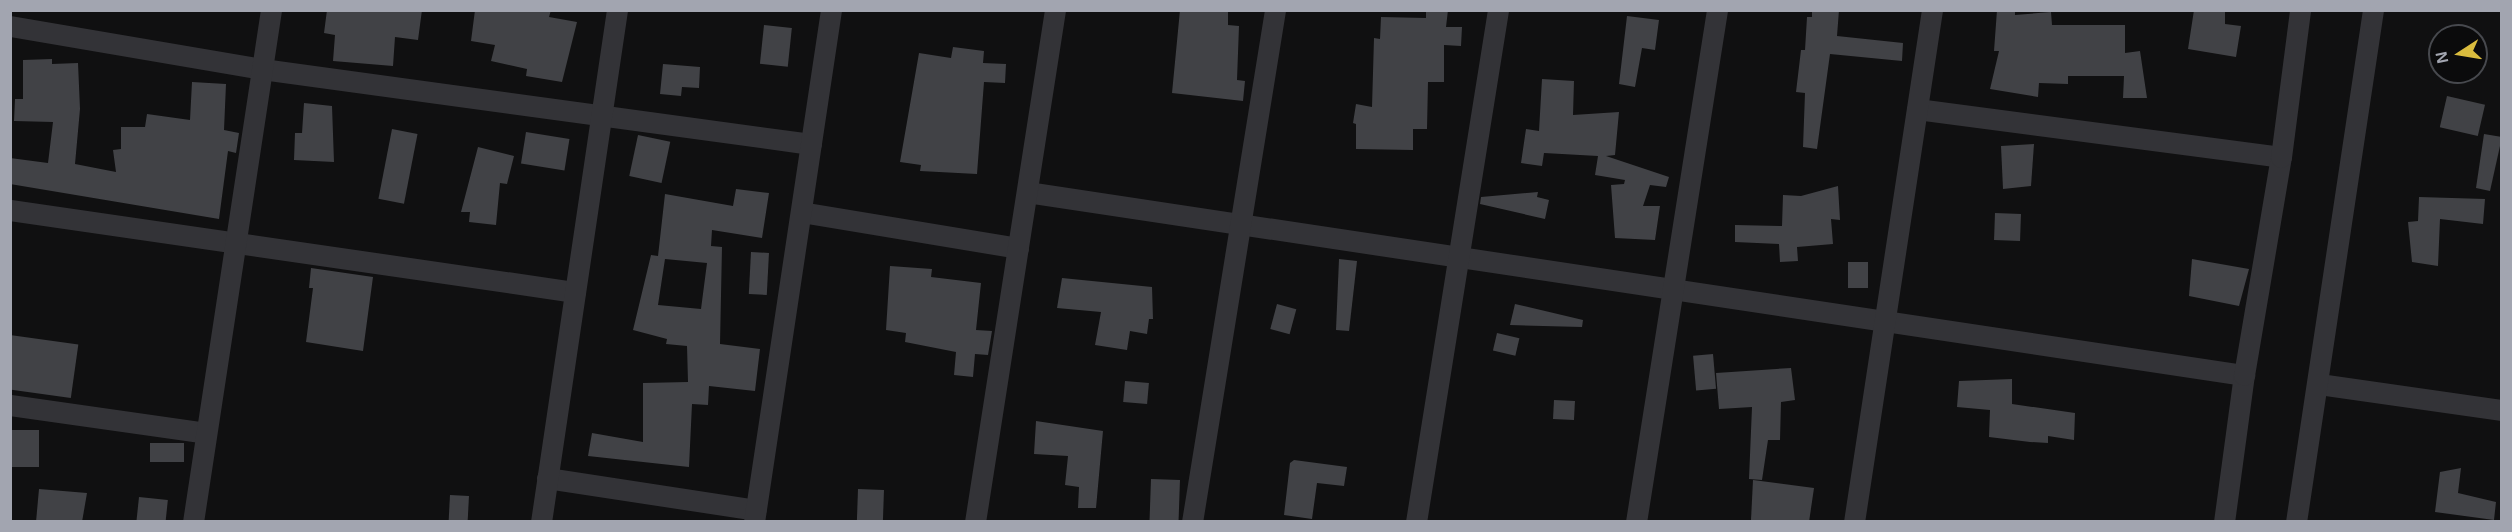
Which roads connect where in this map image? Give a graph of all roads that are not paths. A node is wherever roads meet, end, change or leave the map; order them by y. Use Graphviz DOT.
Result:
graph roads {
  1 [pos="271,10"];
  2 [pos="617,10"];
  3 [pos="831,10"];
  4 [pos="1055,10"];
  5 [pos="1275,10"];
  6 [pos="1498,10"];
  7 [pos="1717,10"];
  8 [pos="1932,10"];
  9 [pos="2300,10"];
  10 [pos="2373,10"];
  11 [pos="10,26"];
  12 [pos="262,69"];
  13 [pos="1917,109"];
  14 [pos="601,118"];
  15 [pos="811,144"];
  16 [pos="2281,157"];
  17 [pos="1027,192"];
  18 [pos="10,210"];
  19 [pos="801,212"];
  20 [pos="1240,225"];
  21 [pos="235,242"];
  22 [pos="1018,248"];
  23 [pos="1458,258"];
  24 [pos="1672,290"];
  25 [pos="575,292"];
  26 [pos="1885,322"];
  27 [pos="2244,375"];
  28 [pos="2319,384"];
  29 [pos="10,405"];
  30 [pos="2502,410"];
  31 [pos="206,433"];
  32 [pos="547,478"];
  33 [pos="755,516"];
  34 [pos="193,522"];
  35 [pos="541,522"];
  36 [pos="975,522"];
  37 [pos="1192,522"];
  38 [pos="1416,522"];
  39 [pos="1636,522"];
  40 [pos="1854,522"];
  41 [pos="2224,522"];
  42 [pos="2296,522"];
  1 -- 12 [label="street"];
  2 -- 14 [label="street"];
  3 -- 15 [label="street"];
  4 -- 17 [label="street"];
  5 -- 20 [label="street"];
  6 -- 23 [label="street"];
  7 -- 24 [label="street"];
  8 -- 13 [label="street"];
  9 -- 16 [label="street"];
  10 -- 28 [label="street"];
  11 -- 12 [label="street"];
  12 -- 14 [label="street"];
  12 -- 21 [label="street"];
  13 -- 16 [label="street"];
  13 -- 26 [label="street"];
  14 -- 15 [label="street"];
  14 -- 25 [label="street"];
  15 -- 19 [label="street"];
  16 -- 27 [label="street"];
  17 -- 20 [label="street"];
  17 -- 22 [label="street"];
  18 -- 21 [label="street"];
  19 -- 22 [label="street"];
  19 -- 33 [label="street"];
  20 -- 23 [label="street"];
  20 -- 37 [label="street"];
  21 -- 25 [label="street"];
  21 -- 31 [label="street"];
  22 -- 36 [label="street"];
  23 -- 24 [label="street"];
  23 -- 38 [label="street"];
  24 -- 26 [label="street"];
  24 -- 39 [label="street"];
  25 -- 32 [label="street"];
  26 -- 27 [label="street"];
  26 -- 40 [label="street"];
  27 -- 41 [label="street"];
  28 -- 30 [label="street"];
  28 -- 42 [label="street"];
  29 -- 31 [label="street"];
  31 -- 34 [label="street"];
  32 -- 33 [label="street"];
  32 -- 35 [label="street"];
}
